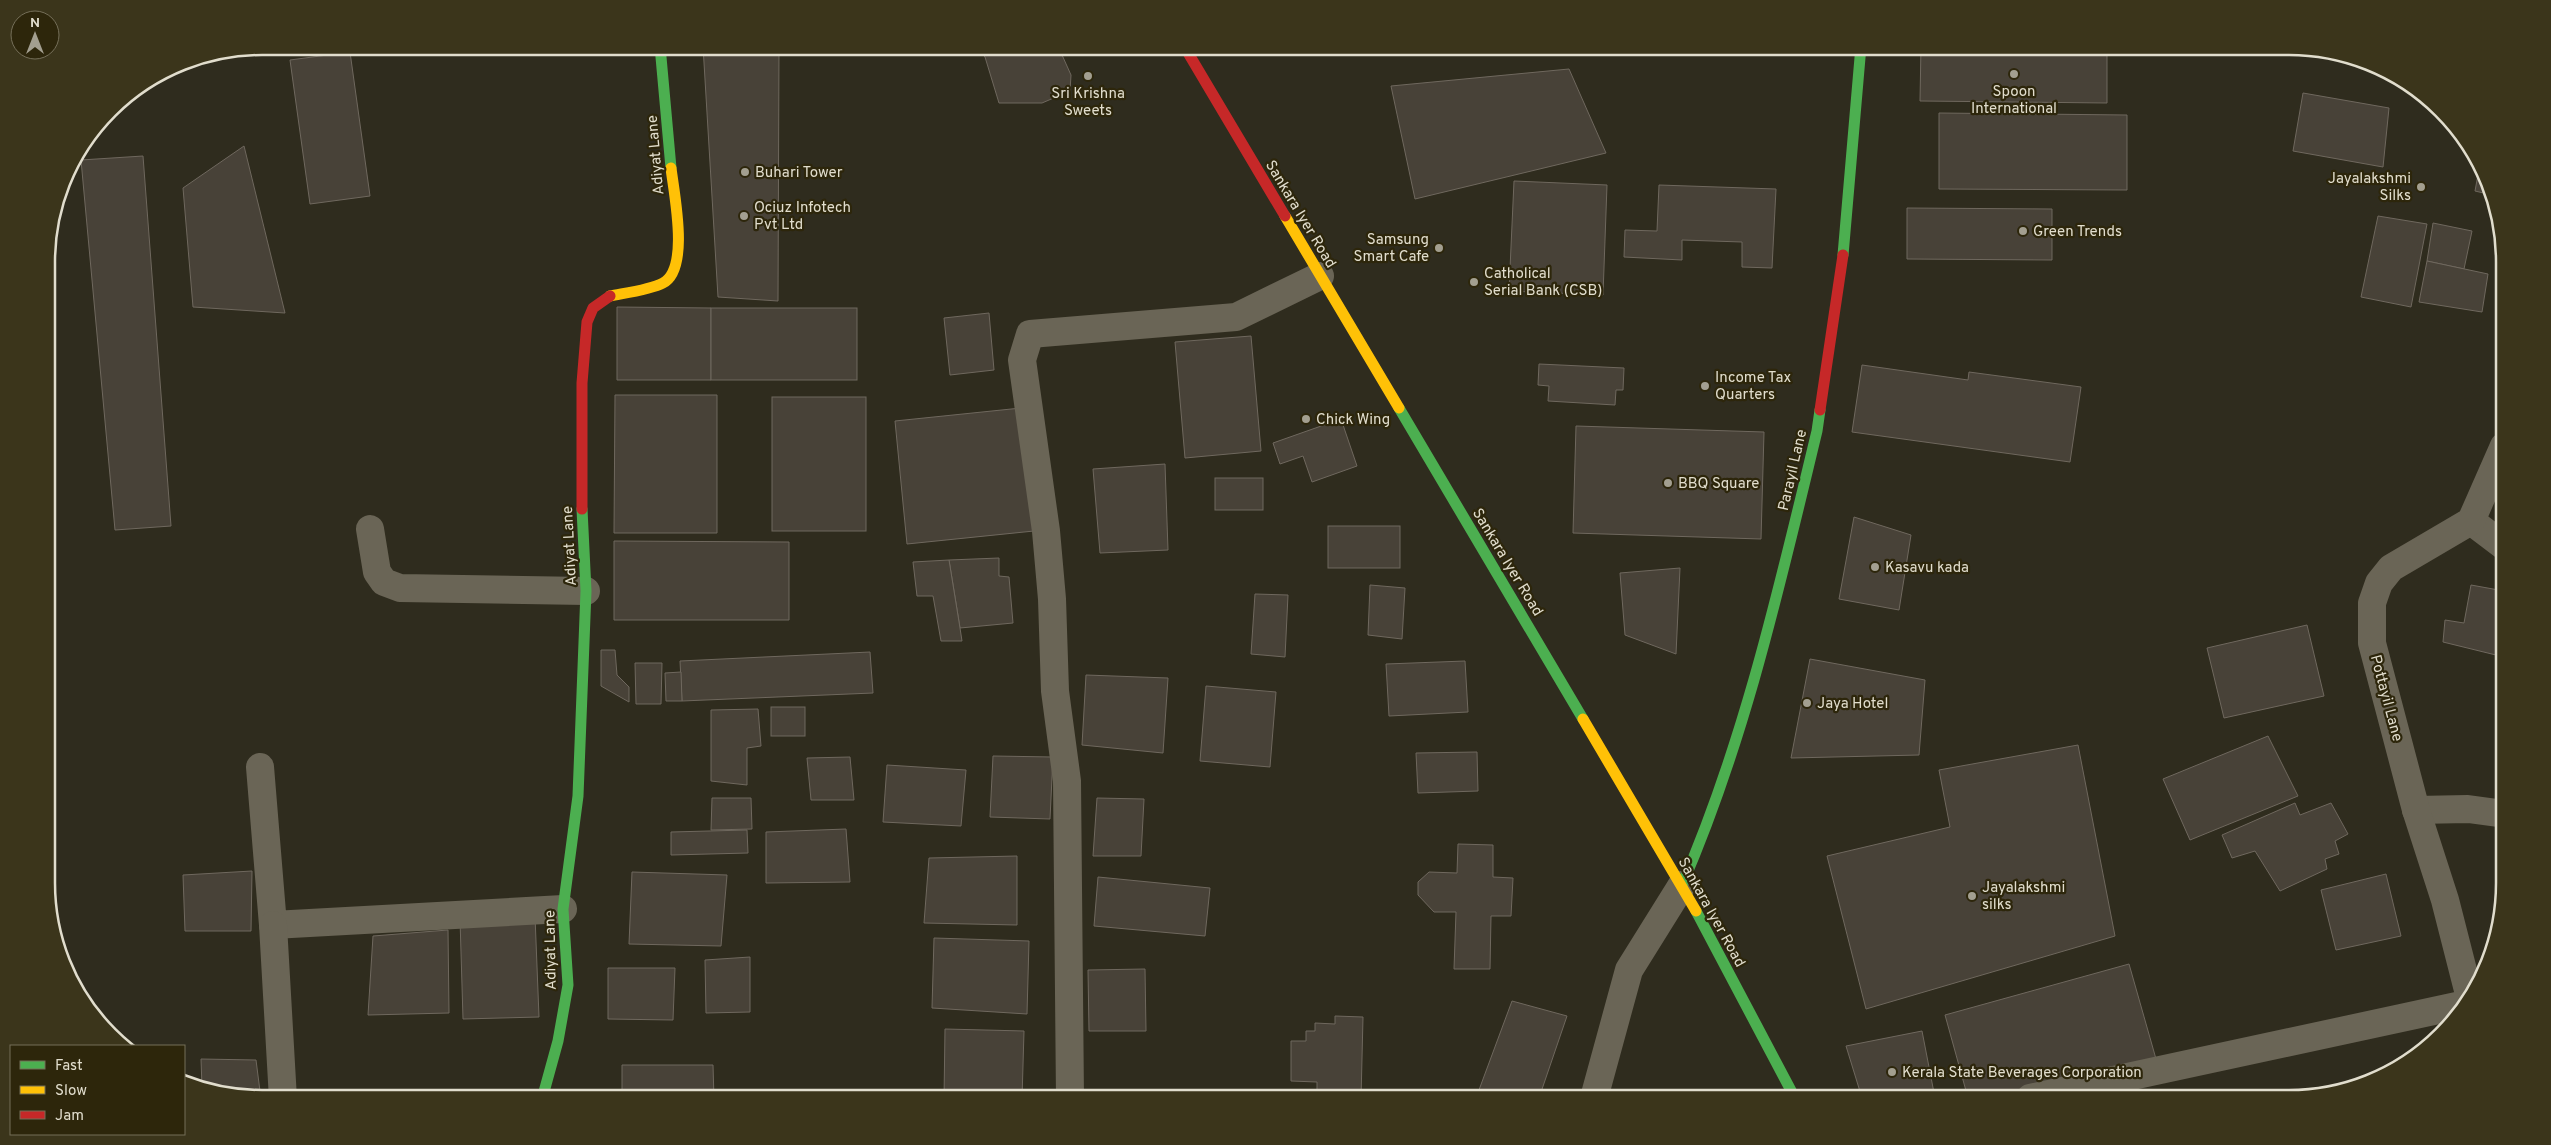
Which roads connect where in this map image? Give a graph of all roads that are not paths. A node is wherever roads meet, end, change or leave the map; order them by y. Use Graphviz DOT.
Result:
graph roads {
  1 [pos="661,55"];
  2 [pos="1189,55"];
  3 [pos="1860,55"];
  4 [pos="1320,276"];
  5 [pos="2496,464"];
  6 [pos="2471,520"];
  7 [pos="370,529"];
  8 [pos="2496,540"];
  9 [pos="586,591"];
  10 [pos="260,767"];
  11 [pos="2416,810"];
  12 [pos="2496,813"];
  13 [pos="1682,885"];
  14 [pos="562,909"];
  15 [pos="273,925"];
  16 [pos="2467,987"];
  17 [pos="2455,1006"];
  18 [pos="283,1090"];
  19 [pos="544,1090"];
  20 [pos="1070,1090"];
  21 [pos="1596,1090"];
  22 [pos="1791,1090"];
  23 [pos="2067,1090"];
  1 -- 9 [label="main road, Adiyat Lane"];
  2 -- 4 [label="main road, Sankara Iyer Road"];
  3 -- 13 [label="main road, Parayil Lane"];
  4 -- 13 [label="main road, Sankara Iyer Road"];
  4 -- 20 [label="street"];
  5 -- 6 [label="street"];
  6 -- 8 [label="street"];
  6 -- 11 [label="street, Pottayil Lane"];
  7 -- 9 [label="street"];
  9 -- 14 [label="main road, Adiyat Lane"];
  10 -- 15 [label="street"];
  11 -- 12 [label="street"];
  11 -- 16 [label="street, Pottayil Lane"];
  13 -- 21 [label="street"];
  13 -- 22 [label="main road, Sankara Iyer Road"];
  14 -- 15 [label="street"];
  14 -- 19 [label="main road, Adiyat Lane"];
  15 -- 18 [label="street"];
  17 -- 23 [label="street"];
}
